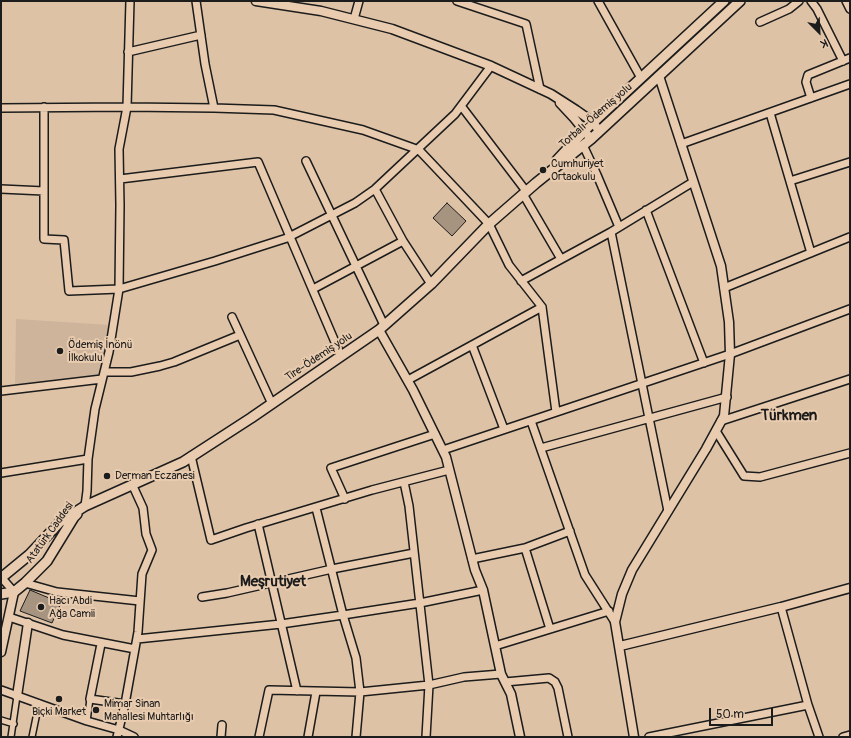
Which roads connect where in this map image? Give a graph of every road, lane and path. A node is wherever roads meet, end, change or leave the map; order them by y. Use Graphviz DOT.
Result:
graph roads {
  1 [pos="130,1"];
  2 [pos="196,1"];
  3 [pos="256,1"];
  4 [pos="359,1"];
  5 [pos="457,1"];
  6 [pos="598,1"];
  7 [pos="724,1"];
  8 [pos="740,1"];
  9 [pos="799,1"];
  10 [pos="811,1"];
  11 [pos="846,1"];
  12 [pos="850,9"];
  13 [pos="354,20"];
  14 [pos="760,22"];
  15 [pos="201,35"];
  16 [pos="128,52"];
  17 [pos="847,59"];
  18 [pos="491,66"];
  19 [pos="659,76"];
  20 [pos="642,78"];
  21 [pos="850,84"];
  22 [pos="540,89"];
  23 [pos="551,94"];
  24 [pos="811,98"];
  25 [pos="44,107"];
  26 [pos="127,107"];
  27 [pos="462,107"];
  28 [pos="1,108"];
  29 [pos="214,108"];
  30 [pos="770,113"];
  31 [pos="593,122"];
  32 [pos="584,131"];
  33 [pos="600,131"];
  34 [pos="591,139"];
  35 [pos="681,144"];
  36 [pos="583,145"];
  37 [pos="419,150"];
  38 [pos="306,161"];
  39 [pos="850,162"];
  40 [pos="120,179"];
  41 [pos="790,181"];
  42 [pos="693,182"];
  43 [pos="536,183"];
  44 [pos="1,189"];
  45 [pos="375,189"];
  46 [pos="44,191"];
  47 [pos="524,193"];
  48 [pos="646,210"];
  49 [pos="332,215"];
  50 [pos="489,224"];
  51 [pos="618,227"];
  52 [pos="611,232"];
  53 [pos="290,237"];
  54 [pos="850,237"];
  55 [pos="403,240"];
  56 [pos="811,253"];
  57 [pos="561,259"];
  58 [pos="356,266"];
  59 [pos="521,280"];
  60 [pos="430,284"];
  61 [pos="724,288"];
  62 [pos="119,289"];
  63 [pos="312,289"];
  64 [pos="542,307"];
  65 [pos="850,309"];
  66 [pos="232,317"];
  67 [pos="382,328"];
  68 [pos="240,336"];
  69 [pos="472,345"];
  70 [pos="730,354"];
  71 [pos="341,356"];
  72 [pos="704,363"];
  73 [pos="103,376"];
  74 [pos="850,379"];
  75 [pos="408,380"];
  76 [pos="642,383"];
  77 [pos="1,391"];
  78 [pos="727,397"];
  79 [pos="272,404"];
  80 [pos="556,412"];
  81 [pos="649,418"];
  82 [pos="531,420"];
  83 [pos="721,421"];
  84 [pos="504,429"];
  85 [pos="716,431"];
  86 [pos="435,434"];
  87 [pos="541,448"];
  88 [pos="442,450"];
  89 [pos="850,453"];
  90 [pos="192,456"];
  91 [pos="88,459"];
  92 [pos="449,470"];
  93 [pos="1,474"];
  94 [pos="404,482"];
  95 [pos="132,484"];
  96 [pos="345,499"];
  97 [pos="85,506"];
  98 [pos="316,508"];
  99 [pos="668,510"];
  100 [pos="258,524"];
  101 [pos="570,531"];
  102 [pos="525,548"];
  103 [pos="414,553"];
  104 [pos="472,558"];
  105 [pos="332,569"];
  106 [pos="1,578"];
  107 [pos="271,582"];
  108 [pos="25,583"];
  109 [pos="850,588"];
  110 [pos="483,590"];
  111 [pos="14,592"];
  112 [pos="1,594"];
  113 [pos="202,597"];
  114 [pos="140,601"];
  115 [pos="420,603"];
  116 [pos="781,607"];
  117 [pos="609,612"];
  118 [pos="343,615"];
  119 [pos="9,617"];
  120 [pos="615,622"];
  121 [pos="28,624"];
  122 [pos="281,624"];
  123 [pos="550,629"];
  124 [pos="137,639"];
  125 [pos="101,644"];
  126 [pos="495,646"];
  127 [pos="620,646"];
  128 [pos="2,648"];
  129 [pos="135,649"];
  130 [pos="501,674"];
  131 [pos="505,682"];
  132 [pos="429,685"];
  133 [pos="1,690"];
  134 [pos="297,692"];
  135 [pos="316,692"];
  136 [pos="360,692"];
  137 [pos="17,696"];
  138 [pos="90,699"];
  139 [pos="39,703"];
  140 [pos="125,704"];
  141 [pos="808,705"];
  142 [pos="1,720"];
  143 [pos="87,721"];
  144 [pos="14,724"];
  145 [pos="222,725"];
  146 [pos="118,734"];
  147 [pos="850,735"];
  148 [pos="12,737"];
  149 [pos="32,737"];
  150 [pos="134,737"];
  151 [pos="221,737"];
  152 [pos="259,737"];
  153 [pos="308,737"];
  154 [pos="356,737"];
  155 [pos="426,737"];
  156 [pos="520,737"];
  157 [pos="568,737"];
  158 [pos="634,737"];
  159 [pos="649,737"];
  160 [pos="819,737"];
  161 [pos="843,737"];
  1 -- 16 [label="street"];
  2 -- 15 [label="street"];
  3 -- 13 [label="street"];
  4 -- 13 [label="street"];
  5 -- 22 [label="street"];
  6 -- 20 [label="street"];
  7 -- 20 [label="main road, Torbalı-Ödemiş yolu"];
  8 -- 19 [label="main road, Torbalı-Ödemiş yolu"];
  9 -- 14 [label="street"];
  10 -- 17 [label="street"];
  11 -- 12 [label="street"];
  13 -- 18 [label="street"];
  15 -- 16 [label="street"];
  15 -- 29 [label="street"];
  16 -- 26 [label="street"];
  17 -- 24 [label="street"];
  18 -- 22 [label="street"];
  18 -- 27 [label="street"];
  19 -- 33 [label="main road, Torbalı-Ödemiş yolu"];
  19 -- 35 [label="street"];
  20 -- 31 [label="main road, Torbalı-Ödemiş yolu"];
  21 -- 24 [label="street"];
  22 -- 23 [label="street"];
  23 -- 31 [label="street"];
  23 -- 32 [label="street"];
  24 -- 30 [label="street"];
  25 -- 26 [label="street"];
  25 -- 28 [label="street"];
  25 -- 46 [label="street"];
  26 -- 29 [label="street"];
  26 -- 40 [label="street"];
  27 -- 37 [label="street"];
  27 -- 47 [label="street"];
  29 -- 37 [label="street"];
  30 -- 35 [label="street"];
  30 -- 41 [label="street"];
  31 -- 32 [label="main road, Torbalı-Ödemiş yolu"];
  31 -- 33 [label="street"];
  32 -- 34 [label="street"];
  32 -- 43 [label="main road, Torbalı-Ödemiş yolu"];
  33 -- 34 [label="main road, Torbalı-Ödemiş yolu"];
  34 -- 36 [label="main road, Torbalı-Ödemiş yolu"];
  35 -- 42 [label="street"];
  36 -- 43 [label="main road, Torbalı-Ödemiş yolu"];
  36 -- 51 [label="street"];
  37 -- 45 [label="street"];
  37 -- 50 [label="street"];
  38 -- 49 [label="street"];
  39 -- 41 [label="street"];
  40 -- 53 [label="street"];
  40 -- 62 [label="street"];
  41 -- 56 [label="street"];
  42 -- 48 [label="street"];
  42 -- 61 [label="street"];
  43 -- 47 [label="main road, Tire-Ödemiş yolu"];
  44 -- 46 [label="street"];
  45 -- 49 [label="street"];
  45 -- 55 [label="street"];
  46 -- 62 [label="street"];
  47 -- 50 [label="main road, Tire-Ödemiş yolu"];
  47 -- 57 [label="street"];
  48 -- 51 [label="street"];
  48 -- 72 [label="street"];
  49 -- 53 [label="street"];
  49 -- 58 [label="street"];
  50 -- 59 [label="street"];
  50 -- 60 [label="main road, Tire-Ödemiş yolu"];
  51 -- 52 [label="street"];
  52 -- 57 [label="street"];
  52 -- 76 [label="street"];
  53 -- 62 [label="street"];
  53 -- 63 [label="street"];
  54 -- 56 [label="street"];
  55 -- 58 [label="street"];
  55 -- 60 [label="street"];
  56 -- 61 [label="street"];
  57 -- 59 [label="street"];
  58 -- 63 [label="street"];
  58 -- 67 [label="street"];
  59 -- 64 [label="street"];
  60 -- 67 [label="main road, Tire-Ödemiş yolu"];
  61 -- 70 [label="street"];
  62 -- 73 [label="street"];
  63 -- 71 [label="street"];
  64 -- 69 [label="street"];
  64 -- 80 [label="street"];
  65 -- 70 [label="street"];
  66 -- 68 [label="street"];
  67 -- 71 [label="main road, Tire-Ödemiş yolu"];
  67 -- 75 [label="street"];
  68 -- 73 [label="street"];
  68 -- 79 [label="street"];
  69 -- 75 [label="street"];
  69 -- 84 [label="street"];
  70 -- 72 [label="street"];
  70 -- 78 [label="street"];
  71 -- 79 [label="main road, Tire-Ödemiş yolu"];
  72 -- 76 [label="street"];
  73 -- 77 [label="street"];
  73 -- 91 [label="street"];
  74 -- 83 [label="street"];
  75 -- 86 [label="street"];
  76 -- 80 [label="street"];
  76 -- 81 [label="street"];
  78 -- 81 [label="street"];
  78 -- 83 [label="street"];
  79 -- 90 [label="main road, Tire-Ödemiş yolu"];
  80 -- 82 [label="street"];
  81 -- 87 [label="street"];
  81 -- 99 [label="street"];
  82 -- 84 [label="street"];
  82 -- 87 [label="street"];
  83 -- 85 [label="street"];
  84 -- 88 [label="street"];
  85 -- 89 [label="street"];
  85 -- 99 [label="street"];
  86 -- 88 [label="street"];
  86 -- 96 [label="street"];
  87 -- 101 [label="street"];
  88 -- 92 [label="street"];
  90 -- 95 [label="main road, Tire-Ödemiş yolu"];
  90 -- 100 [label="street"];
  91 -- 93 [label="street"];
  91 -- 97 [label="street"];
  92 -- 94 [label="street"];
  92 -- 104 [label="street"];
  94 -- 96 [label="street"];
  94 -- 103 [label="street"];
  95 -- 97 [label="main road, Tire-Ödemiş yolu"];
  95 -- 114 [label="street"];
  96 -- 98 [label="street"];
  97 -- 106 [label="main road, Atatürk Caddesi"];
  97 -- 108 [label="main road, Atatürk Caddesi"];
  98 -- 100 [label="street"];
  98 -- 105 [label="street"];
  99 -- 120 [label="street"];
  100 -- 107 [label="street"];
  101 -- 102 [label="street"];
  101 -- 117 [label="street"];
  102 -- 104 [label="street"];
  102 -- 123 [label="street"];
  103 -- 105 [label="street"];
  103 -- 115 [label="street"];
  104 -- 110 [label="street"];
  105 -- 107 [label="street"];
  105 -- 118 [label="street"];
  106 -- 111 [label="street"];
  107 -- 113 [label="street"];
  107 -- 122 [label="street"];
  108 -- 111 [label="main road, Atatürk Caddesi"];
  108 -- 114 [label="street"];
  109 -- 116 [label="street"];
  110 -- 115 [label="street"];
  110 -- 126 [label="street"];
  111 -- 112 [label="main road"];
  111 -- 119 [label="street"];
  114 -- 124 [label="street"];
  115 -- 118 [label="street"];
  115 -- 132 [label="street"];
  116 -- 127 [label="street"];
  116 -- 141 [label="street"];
  117 -- 120 [label="street"];
  117 -- 123 [label="street"];
  118 -- 122 [label="street"];
  118 -- 136 [label="street"];
  119 -- 121 [label="street"];
  119 -- 128 [label="street"];
  120 -- 127 [label="street"];
  121 -- 125 [label="street"];
  121 -- 137 [label="street"];
  122 -- 124 [label="street"];
  122 -- 134 [label="street"];
  123 -- 126 [label="street"];
  124 -- 129 [label="street"];
  125 -- 129 [label="street"];
  125 -- 138 [label="street"];
  126 -- 130 [label="street"];
  127 -- 158 [label="street"];
  129 -- 140 [label="street"];
  130 -- 131 [label="street"];
  130 -- 132 [label="street"];
  131 -- 156 [label="street"];
  131 -- 157 [label="street"];
  132 -- 136 [label="street"];
  132 -- 155 [label="street"];
  133 -- 137 [label="street"];
  134 -- 135 [label="street"];
  134 -- 152 [label="street"];
  135 -- 136 [label="street"];
  135 -- 153 [label="street"];
  136 -- 154 [label="street"];
  137 -- 139 [label="street"];
  137 -- 144 [label="street"];
  138 -- 140 [label="street"];
  138 -- 143 [label="street"];
  139 -- 143 [label="street"];
  139 -- 149 [label="street"];
  140 -- 146 [label="street"];
  141 -- 159 [label="street"];
  141 -- 160 [label="street"];
  142 -- 144 [label="street"];
  143 -- 146 [label="street"];
  144 -- 148 [label="street"];
  145 -- 151 [label="street"];
  146 -- 150 [label="street"];
  147 -- 161 [label="street"];
}
